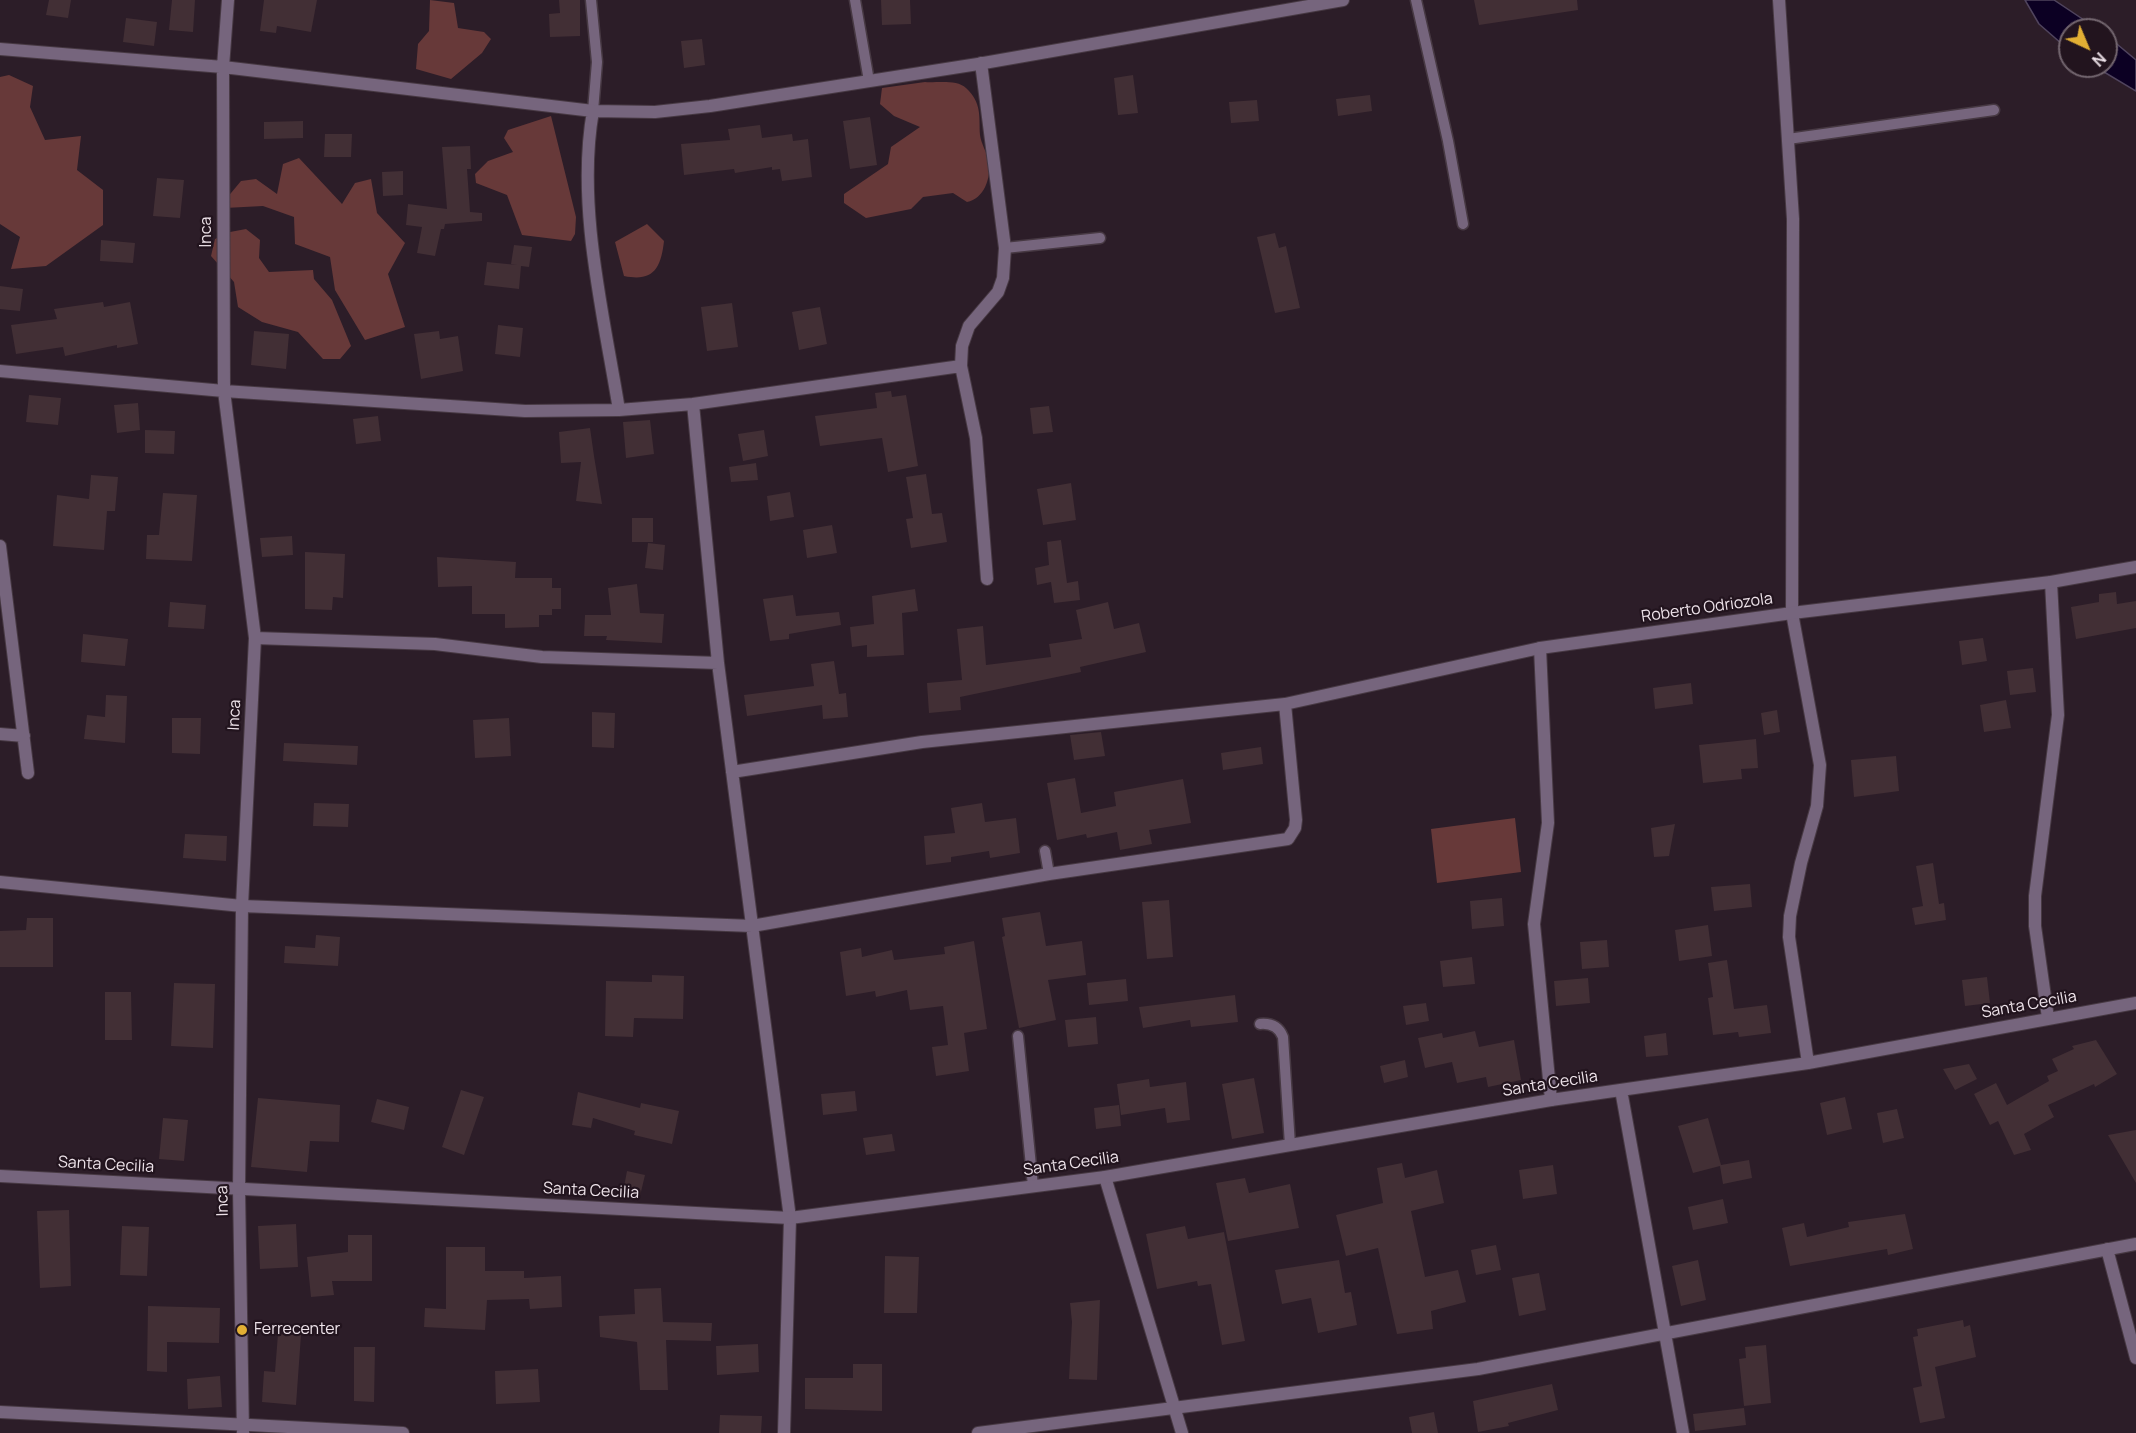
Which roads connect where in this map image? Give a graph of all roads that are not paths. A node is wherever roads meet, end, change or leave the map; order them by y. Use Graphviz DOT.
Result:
graph roads {
  1 [pos="228,0"];
  2 [pos="591,0"];
  3 [pos="855,0"];
  4 [pos="1343,0"];
  5 [pos="1416,0"];
  6 [pos="1779,0"];
  7 [pos="0,49"];
  8 [pos="981,63"];
  9 [pos="223,67"];
  10 [pos="869,81"];
  11 [pos="1994,110"];
  12 [pos="593,111"];
  13 [pos="1788,139"];
  14 [pos="1463,224"];
  15 [pos="1100,238"];
  16 [pos="1005,249"];
  17 [pos="961,366"];
  18 [pos="0,371"];
  19 [pos="224,391"];
  20 [pos="693,404"];
  21 [pos="619,410"];
  22 [pos="0,546"];
  23 [pos="2136,567"];
  24 [pos="987,579"];
  25 [pos="2050,582"];
  26 [pos="1792,613"];
  27 [pos="255,638"];
  28 [pos="1540,648"];
  29 [pos="718,663"];
  30 [pos="1285,704"];
  31 [pos="0,734"];
  32 [pos="24,736"];
  33 [pos="28,772"];
  34 [pos="732,772"];
  35 [pos="1046,851"];
  36 [pos="1049,874"];
  37 [pos="0,882"];
  38 [pos="242,906"];
  39 [pos="752,926"];
  40 [pos="2136,1003"];
  41 [pos="2048,1018"];
  42 [pos="1260,1024"];
  43 [pos="1018,1036"];
  44 [pos="1808,1063"];
  45 [pos="1621,1090"];
  46 [pos="1551,1100"];
  47 [pos="1290,1145"];
  48 [pos="0,1176"];
  49 [pos="1105,1177"];
  50 [pos="1033,1186"];
  51 [pos="239,1189"];
  52 [pos="790,1218"];
  53 [pos="2136,1244"];
  54 [pos="2107,1249"];
  55 [pos="1663,1333"];
  56 [pos="2136,1358"];
  57 [pos="1175,1410"];
  58 [pos="0,1412"];
  59 [pos="243,1428"];
  60 [pos="403,1433"];
  61 [pos="784,1433"];
  62 [pos="978,1433"];
  63 [pos="1182,1433"];
  64 [pos="1683,1433"];
  1 -- 9 [label="street, Inca"];
  2 -- 12 [label="lane"];
  3 -- 10 [label="lane"];
  4 -- 8 [label="street"];
  5 -- 14 [label="lane"];
  6 -- 13 [label="street"];
  7 -- 9 [label="street"];
  8 -- 10 [label="street"];
  8 -- 16 [label="street"];
  9 -- 12 [label="street"];
  9 -- 19 [label="street, Inca"];
  10 -- 12 [label="street"];
  11 -- 13 [label="lane"];
  12 -- 21 [label="street"];
  13 -- 26 [label="street"];
  15 -- 16 [label="lane"];
  16 -- 17 [label="street"];
  17 -- 20 [label="street"];
  17 -- 24 [label="street"];
  18 -- 19 [label="street"];
  19 -- 21 [label="street"];
  19 -- 27 [label="street, Inca"];
  20 -- 21 [label="street"];
  20 -- 29 [label="street"];
  22 -- 32 [label="street"];
  23 -- 25 [label="street, Roberto Odriozola"];
  25 -- 26 [label="street, Roberto Odriozola"];
  25 -- 41 [label="street"];
  26 -- 28 [label="street, Roberto Odriozola"];
  26 -- 44 [label="street"];
  27 -- 29 [label="street"];
  27 -- 38 [label="street, Inca"];
  28 -- 30 [label="street, Roberto Odriozola"];
  28 -- 46 [label="street"];
  29 -- 34 [label="street"];
  30 -- 34 [label="street, Roberto Odriozola"];
  30 -- 36 [label="street"];
  31 -- 32 [label="street"];
  32 -- 33 [label="street"];
  34 -- 39 [label="street"];
  35 -- 36 [label="lane"];
  36 -- 39 [label="street"];
  37 -- 38 [label="street"];
  38 -- 39 [label="street"];
  38 -- 51 [label="street, Inca"];
  39 -- 52 [label="street"];
  40 -- 41 [label="street, Santa Cecilia"];
  41 -- 44 [label="street, Santa Cecilia"];
  42 -- 47 [label="lane"];
  43 -- 50 [label="lane"];
  44 -- 45 [label="street, Santa Cecilia"];
  45 -- 46 [label="street, Santa Cecilia"];
  45 -- 55 [label="street"];
  46 -- 47 [label="street, Santa Cecilia"];
  47 -- 49 [label="street, Santa Cecilia"];
  48 -- 51 [label="street, Santa Cecilia"];
  49 -- 50 [label="street, Santa Cecilia"];
  49 -- 57 [label="street"];
  50 -- 52 [label="street, Santa Cecilia"];
  51 -- 52 [label="street, Santa Cecilia"];
  51 -- 59 [label="street, Inca"];
  52 -- 61 [label="street"];
  53 -- 54 [label="street"];
  54 -- 55 [label="street"];
  54 -- 56 [label="street"];
  55 -- 57 [label="street"];
  55 -- 64 [label="street"];
  57 -- 62 [label="street"];
  57 -- 63 [label="street"];
  58 -- 59 [label="street"];
  59 -- 60 [label="street"];
}
